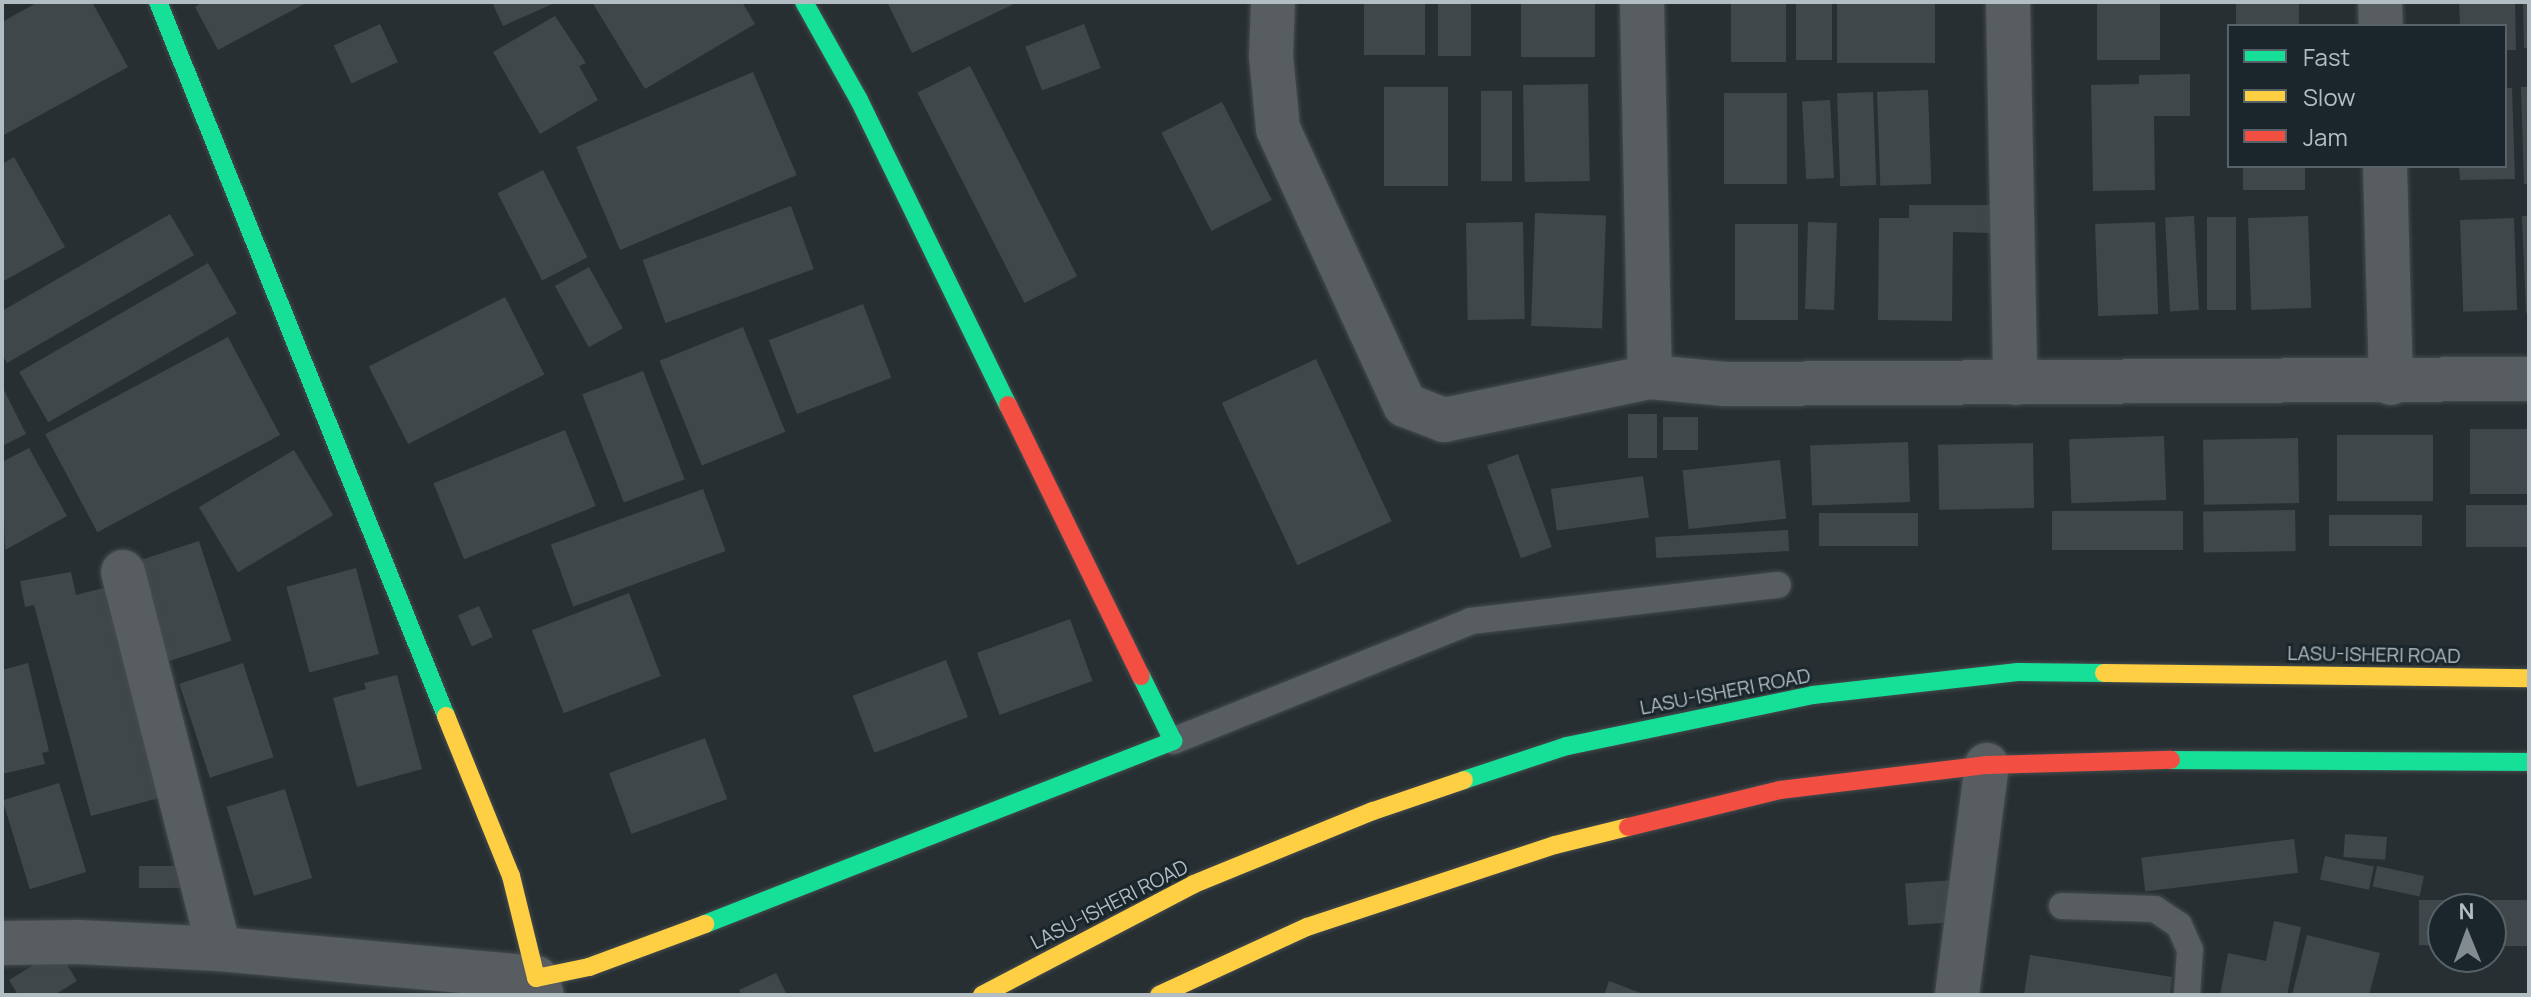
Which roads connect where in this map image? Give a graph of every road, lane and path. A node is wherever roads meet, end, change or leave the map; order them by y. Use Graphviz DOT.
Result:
graph roads {
  1 [pos="158,2"];
  2 [pos="804,2"];
  3 [pos="1273,2"];
  4 [pos="1642,2"];
  5 [pos="2008,2"];
  6 [pos="2380,2"];
  7 [pos="2381,24"];
  8 [pos="2385,168"];
  9 [pos="1650,377"];
  10 [pos="2529,379"];
  11 [pos="2015,383"];
  12 [pos="2391,383"];
  13 [pos="123,572"];
  14 [pos="1778,585"];
  15 [pos="2529,678"];
  16 [pos="1173,741"];
  17 [pos="2529,762"];
  18 [pos="1987,765"];
  19 [pos="2062,906"];
  20 [pos="2,943"];
  21 [pos="219,949"];
  22 [pos="539,986"];
  23 [pos="1181,990"];
  24 [pos="982,995"];
  25 [pos="1957,995"];
  26 [pos="2187,995"];
  1 -- 22 [label="main road"];
  2 -- 16 [label="main road"];
  3 -- 9 [label="street"];
  4 -- 9 [label="street"];
  5 -- 11 [label="street"];
  6 -- 7 [label="street"];
  8 -- 12 [label="street"];
  9 -- 11 [label="street"];
  10 -- 12 [label="street"];
  11 -- 12 [label="street"];
  13 -- 21 [label="street"];
  14 -- 16 [label="lane"];
  15 -- 24 [label="main road, LASU-ISHERI ROAD"];
  16 -- 22 [label="main road"];
  17 -- 18 [label="main road"];
  18 -- 23 [label="main road"];
  18 -- 25 [label="street"];
  19 -- 26 [label="lane"];
  20 -- 21 [label="street"];
  21 -- 22 [label="street"];
}
